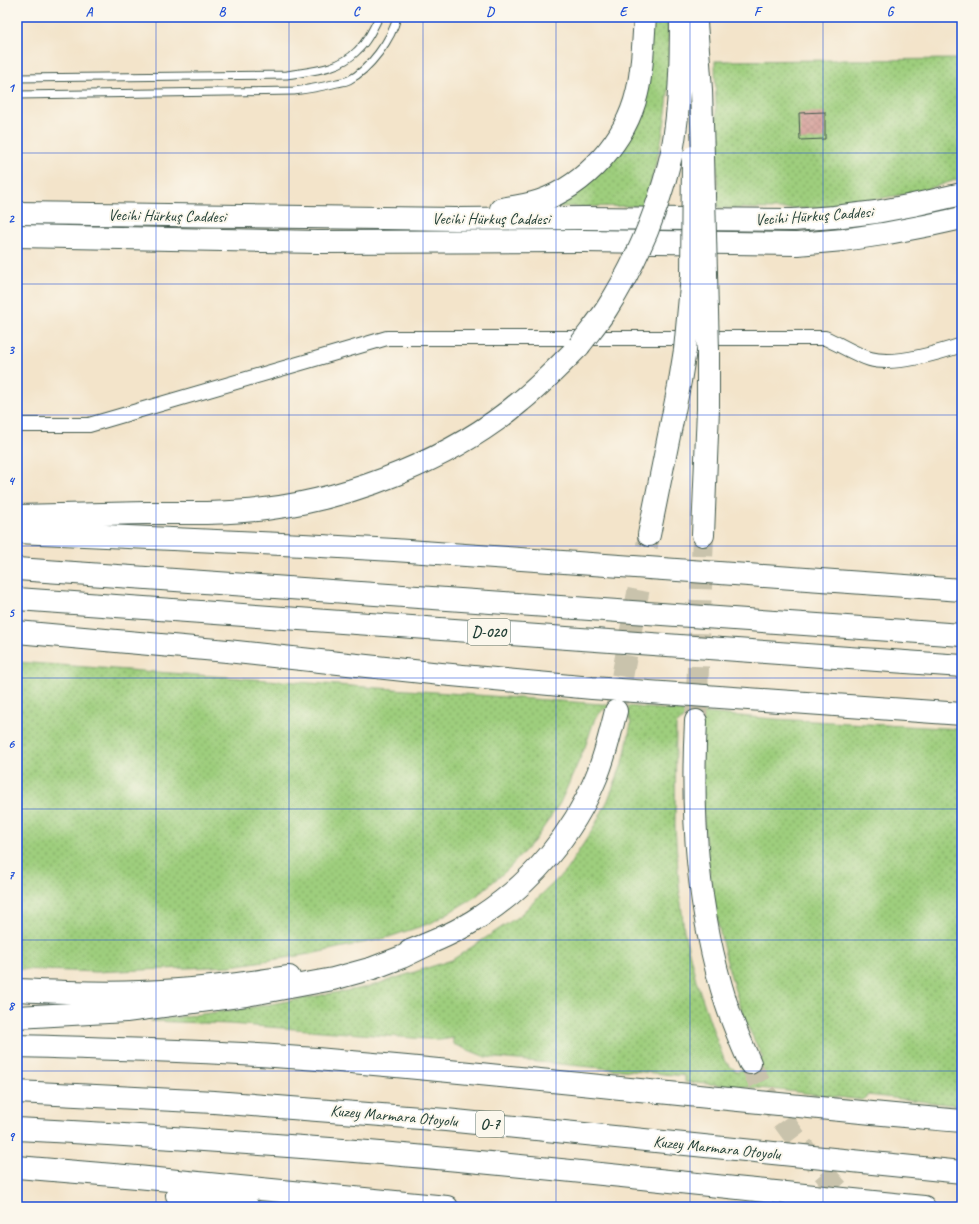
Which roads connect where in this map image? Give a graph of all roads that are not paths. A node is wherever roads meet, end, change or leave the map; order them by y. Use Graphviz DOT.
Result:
graph roads {
  1 [pos="379,17"];
  2 [pos="397,17"];
  3 [pos="645,17"];
  4 [pos="691,19"];
  5 [pos="17,78"];
  6 [pos="17,95"];
  7 [pos="698,157"];
  8 [pos="962,194"];
  9 [pos="17,213"];
  10 [pos="962,218"];
  11 [pos="456,219"];
  12 [pos="17,236"];
  13 [pos="962,345"];
  14 [pos="17,425"];
  15 [pos="17,516"];
  16 [pos="17,532"];
  17 [pos="703,534"];
  18 [pos="649,535"];
  19 [pos="17,569"];
  20 [pos="962,590"];
  21 [pos="17,599"];
  22 [pos="17,632"];
  23 [pos="41,634"];
  24 [pos="962,635"];
  25 [pos="17,637"];
  26 [pos="962,666"];
  27 [pos="616,711"];
  28 [pos="962,714"];
  29 [pos="696,721"];
  30 [pos="429,944"];
  31 [pos="17,990"];
  32 [pos="17,1017"];
  33 [pos="17,1046"];
  34 [pos="750,1062"];
  35 [pos="17,1092"];
  36 [pos="962,1121"];
  37 [pos="17,1129"];
  38 [pos="17,1167"];
  39 [pos="962,1172"];
  40 [pos="17,1179"];
  41 [pos="248,1207"];
  42 [pos="447,1207"];
  43 [pos="924,1207"];
  1 -- 5 [label="lane"];
  2 -- 6 [label="lane"];
  3 -- 11 [label="main road"];
  4 -- 7 [label="main road"];
  4 -- 15 [label="main road, bridge"];
  7 -- 17 [label="main road, bridge"];
  7 -- 18 [label="main road, bridge"];
  8 -- 11 [label="main road, Vecihi Hürkuş Caddesi"];
  9 -- 11 [label="main road, Vecihi Hürkuş Caddesi"];
  10 -- 12 [label="main road, Vecihi Hürkuş Caddesi"];
  13 -- 14 [label="street"];
  16 -- 20 [label="main road"];
  19 -- 24 [label="main road, D-020"];
  21 -- 26 [label="main road, D-020"];
  22 -- 23 [label="main road"];
  23 -- 25 [label="main road"];
  23 -- 28 [label="main road"];
  27 -- 30 [label="main road"];
  29 -- 34 [label="main road"];
  30 -- 31 [label="main road"];
  30 -- 32 [label="main road"];
  33 -- 36 [label="main road"];
  35 -- 39 [label="main road, Kuzey Marmara Otoyolu / O-7"];
  37 -- 43 [label="main road"];
  38 -- 42 [label="main road"];
  40 -- 41 [label="main road"];
}
